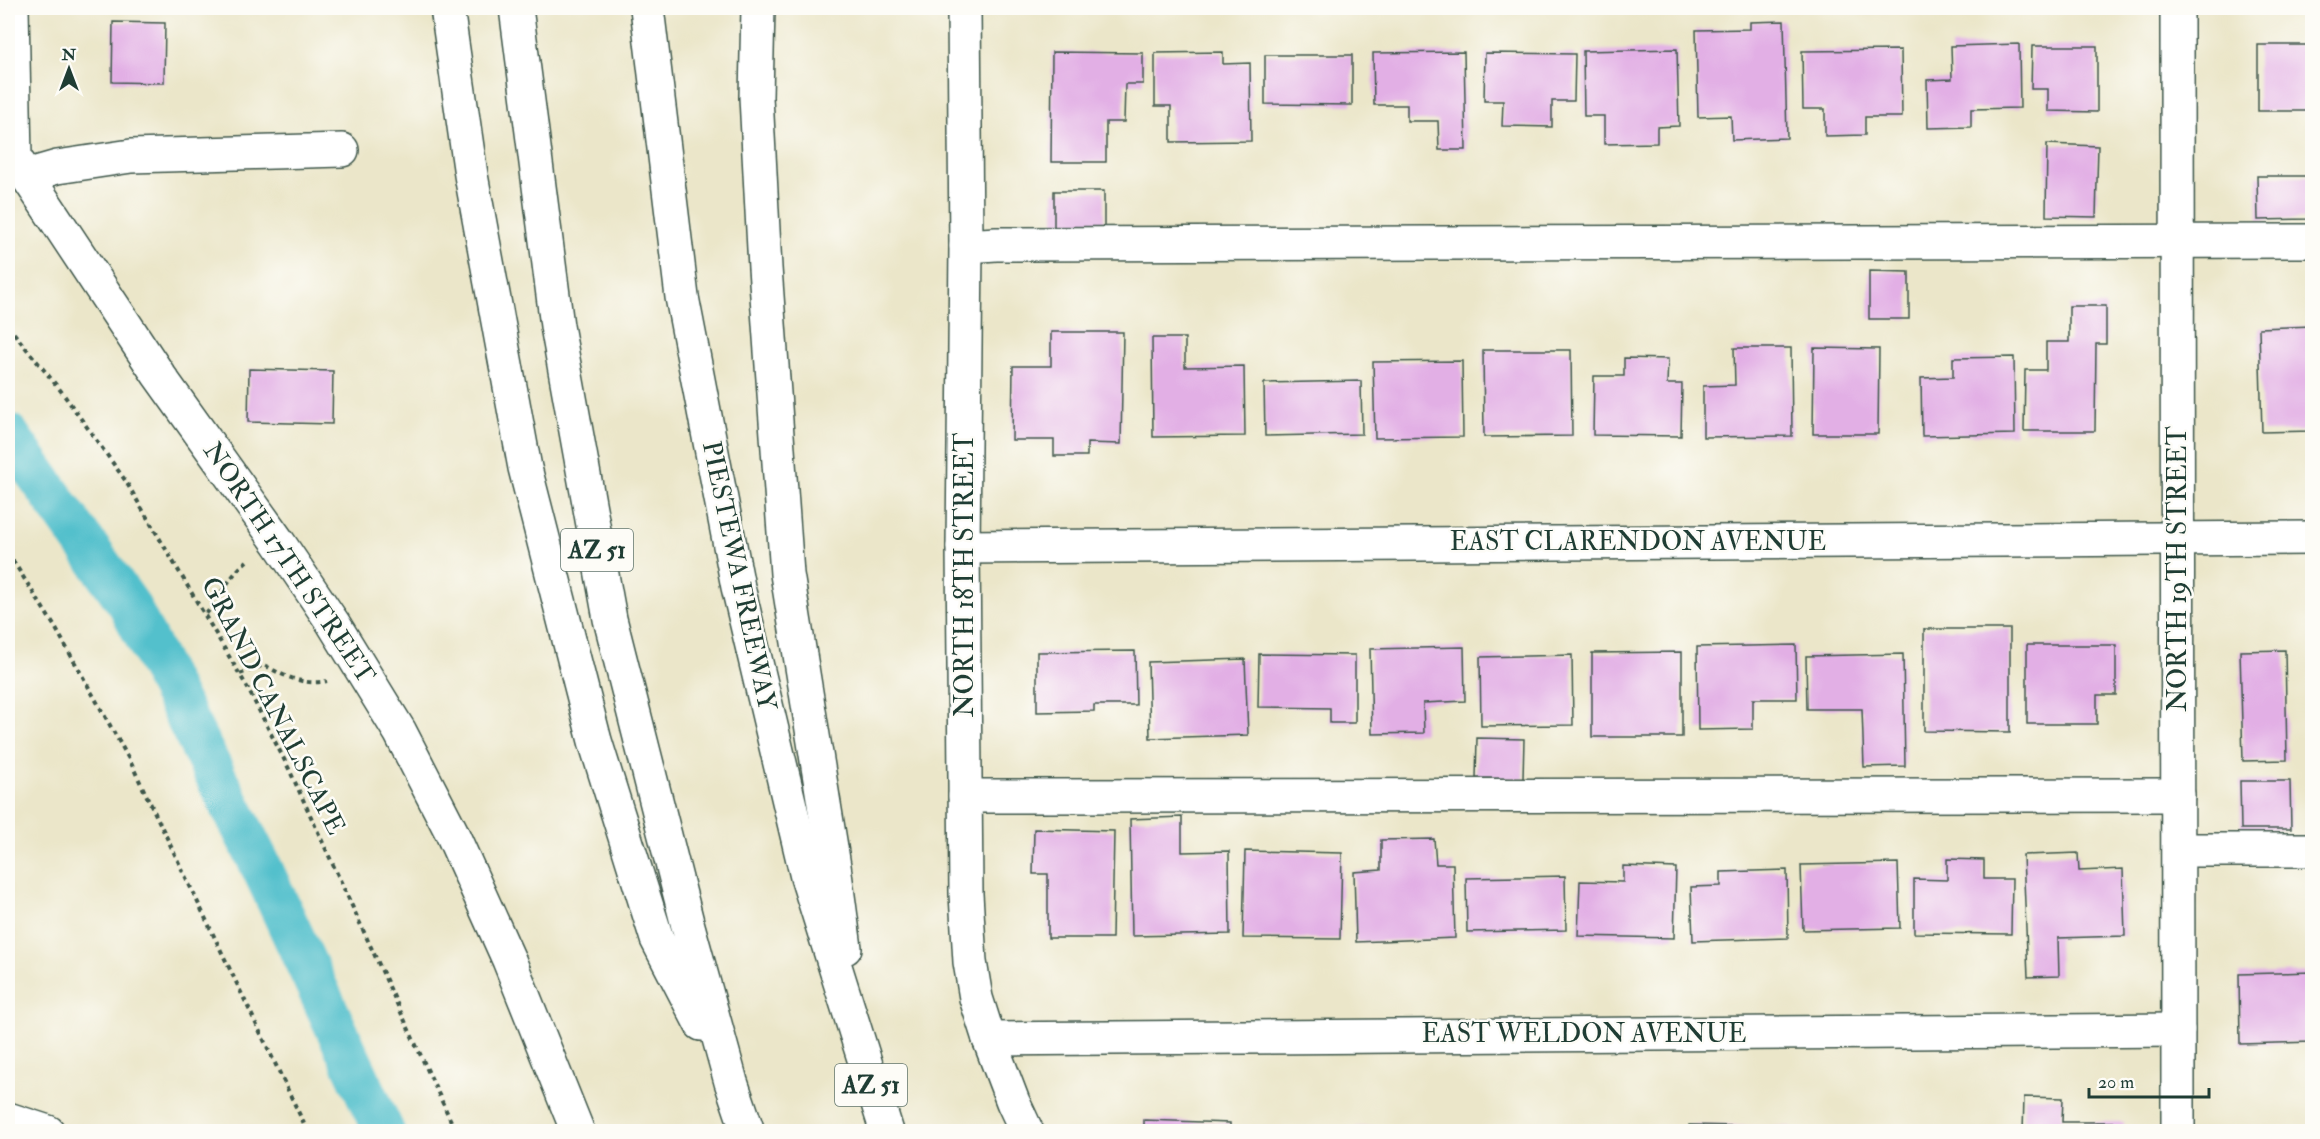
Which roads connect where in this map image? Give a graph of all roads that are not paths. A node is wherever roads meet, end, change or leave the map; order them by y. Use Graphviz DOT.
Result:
graph roads {
  1 [pos="12,8"];
  2 [pos="447,8"];
  3 [pos="516,8"];
  4 [pos="647,8"];
  5 [pos="758,8"];
  6 [pos="964,8"];
  7 [pos="2177,8"];
  8 [pos="342,150"];
  9 [pos="26,176"];
  10 [pos="2178,241"];
  11 [pos="2313,241"];
  12 [pos="966,246"];
  13 [pos="2313,538"];
  14 [pos="2178,539"];
  15 [pos="963,547"];
  16 [pos="2178,795"];
  17 [pos="965,796"];
  18 [pos="2179,850"];
  19 [pos="2313,850"];
  20 [pos="2178,1030"];
  21 [pos="856,1039"];
  22 [pos="989,1039"];
  23 [pos="731,1082"];
  24 [pos="8,1119"];
  25 [pos="48,1131"];
  26 [pos="578,1131"];
  27 [pos="748,1131"];
  28 [pos="887,1131"];
  29 [pos="1028,1131"];
  30 [pos="2178,1131"];
  1 -- 9 [label="main road, NORTH 17TH STREET"];
  2 -- 23 [label="main road"];
  3 -- 23 [label="main road, AZ 51"];
  4 -- 21 [label="main road, PIESTEWA FREEWAY / AZ 51"];
  5 -- 21 [label="main road"];
  6 -- 12 [label="main road, NORTH 18TH STREET"];
  7 -- 10 [label="main road, NORTH 19TH STREET"];
  8 -- 9 [label="main road"];
  9 -- 26 [label="main road, NORTH 17TH STREET"];
  10 -- 11 [label="main road"];
  10 -- 12 [label="main road"];
  10 -- 14 [label="main road, NORTH 19TH STREET"];
  12 -- 15 [label="main road, NORTH 18TH STREET"];
  13 -- 14 [label="main road, EAST CLARENDON AVENUE"];
  14 -- 15 [label="main road, EAST CLARENDON AVENUE"];
  14 -- 16 [label="main road, NORTH 19TH STREET"];
  15 -- 17 [label="main road, NORTH 18TH STREET"];
  16 -- 17 [label="main road"];
  16 -- 18 [label="main road, NORTH 19TH STREET"];
  17 -- 22 [label="main road, NORTH 18TH STREET"];
  18 -- 19 [label="main road"];
  18 -- 20 [label="main road, NORTH 19TH STREET"];
  20 -- 22 [label="main road, EAST WELDON AVENUE"];
  20 -- 30 [label="main road, NORTH 19TH STREET"];
  21 -- 28 [label="main road, PIESTEWA FREEWAY / AZ 51"];
  22 -- 29 [label="main road, NORTH 18TH STREET"];
  23 -- 27 [label="main road, AZ 51"];
  24 -- 25 [label="main road"];
}
